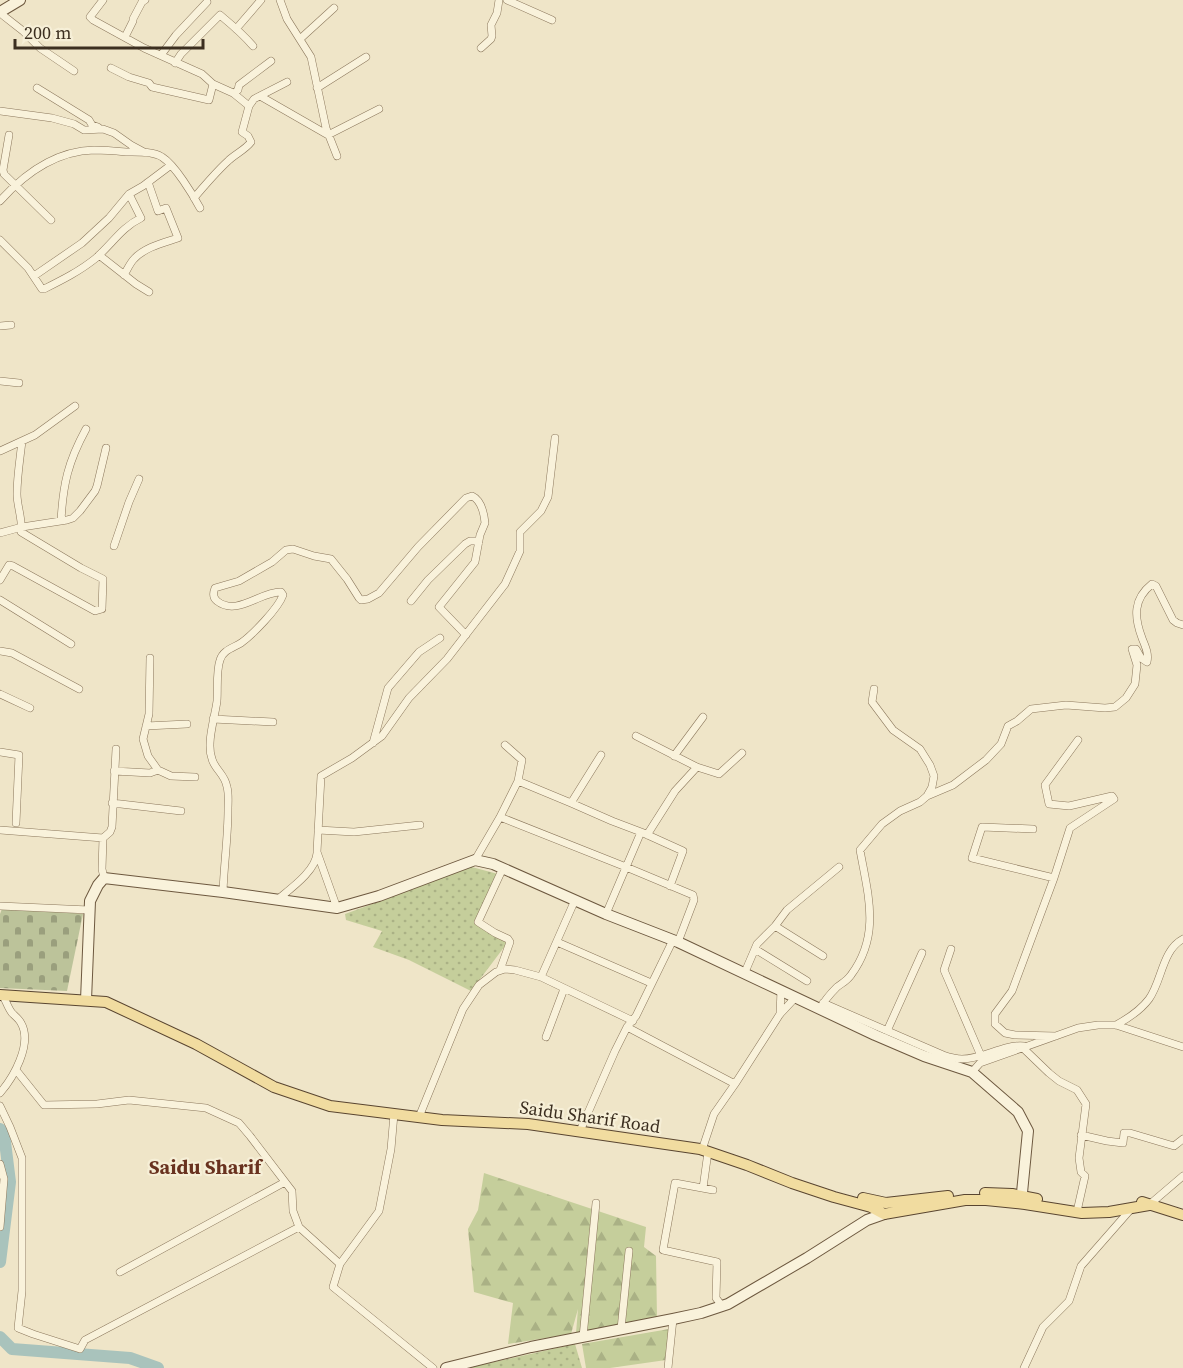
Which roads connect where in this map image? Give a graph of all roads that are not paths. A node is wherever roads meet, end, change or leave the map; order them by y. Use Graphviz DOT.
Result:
graph roads {
  1 [pos="20,0"];
  2 [pos="103,0"];
  3 [pos="145,0"];
  4 [pos="261,0"];
  5 [pos="280,0"];
  6 [pos="499,0"];
  7 [pos="507,0"];
  8 [pos="207,2"];
  9 [pos="334,8"];
  10 [pos="0,12"];
  11 [pos="552,20"];
  12 [pos="236,29"];
  13 [pos="125,37"];
  14 [pos="300,39"];
  15 [pos="253,46"];
  16 [pos="481,48"];
  17 [pos="160,56"];
  18 [pos="366,57"];
  19 [pos="271,61"];
  20 [pos="176,63"];
  21 [pos="111,68"];
  22 [pos="74,70"];
  23 [pos="287,82"];
  24 [pos="213,84"];
  25 [pos="37,88"];
  26 [pos="317,88"];
  27 [pos="234,93"];
  28 [pos="260,96"];
  29 [pos="249,106"];
  30 [pos="379,109"];
  31 [pos="0,111"];
  32 [pos="103,129"];
  33 [pos="9,135"];
  34 [pos="328,135"];
  35 [pos="147,153"];
  36 [pos="337,156"];
  37 [pos="171,165"];
  38 [pos="148,182"];
  39 [pos="16,185"];
  40 [pos="129,194"];
  41 [pos="194,198"];
  42 [pos="0,201"];
  43 [pos="200,208"];
  44 [pos="51,220"];
  45 [pos="0,240"];
  46 [pos="99,255"];
  47 [pos="124,275"];
  48 [pos="34,276"];
  49 [pos="149,292"];
  50 [pos="10,325"];
  51 [pos="0,326"];
  52 [pos="0,381"];
  53 [pos="20,382"];
  54 [pos="75,406"];
  55 [pos="86,429"];
  56 [pos="555,438"];
  57 [pos="22,441"];
  58 [pos="106,448"];
  59 [pos="0,451"];
  60 [pos="139,479"];
  61 [pos="61,521"];
  62 [pos="22,527"];
  63 [pos="0,533"];
  64 [pos="479,541"];
  65 [pos="114,546"];
  66 [pos="0,580"];
  67 [pos="0,600"];
  68 [pos="411,601"];
  69 [pos="1183,625"];
  70 [pos="466,634"];
  71 [pos="440,638"];
  72 [pos="71,644"];
  73 [pos="0,651"];
  74 [pos="150,658"];
  75 [pos="79,689"];
  76 [pos="874,689"];
  77 [pos="0,693"];
  78 [pos="30,708"];
  79 [pos="703,717"];
  80 [pos="213,719"];
  81 [pos="273,722"];
  82 [pos="187,724"];
  83 [pos="146,726"];
  84 [pos="636,736"];
  85 [pos="1078,740"];
  86 [pos="373,743"];
  87 [pos="505,745"];
  88 [pos="116,749"];
  89 [pos="0,752"];
  90 [pos="742,753"];
  91 [pos="601,755"];
  92 [pos="674,756"];
  93 [pos="697,767"];
  94 [pos="158,770"];
  95 [pos="114,771"];
  96 [pos="195,777"];
  97 [pos="518,781"];
  98 [pos="927,796"];
  99 [pos="570,802"];
  100 [pos="112,803"];
  101 [pos="181,812"];
  102 [pos="500,817"];
  103 [pos="16,823"];
  104 [pos="420,825"];
  105 [pos="1033,829"];
  106 [pos="0,830"];
  107 [pos="318,830"];
  108 [pos="644,834"];
  109 [pos="104,838"];
  110 [pos="317,852"];
  111 [pos="475,860"];
  112 [pos="626,867"];
  113 [pos="839,867"];
  114 [pos="503,868"];
  115 [pos="104,878"];
  116 [pos="1054,878"];
  117 [pos="670,886"];
  118 [pos="224,892"];
  119 [pos="277,900"];
  120 [pos="575,900"];
  121 [pos="0,906"];
  122 [pos="337,908"];
  123 [pos="89,910"];
  124 [pos="606,914"];
  125 [pos="775,926"];
  126 [pos="1183,939"];
  127 [pos="676,941"];
  128 [pos="557,942"];
  129 [pos="755,949"];
  130 [pos="951,949"];
  131 [pos="922,952"];
  132 [pos="823,956"];
  133 [pos="500,970"];
  134 [pos="745,972"];
  135 [pos="541,977"];
  136 [pos="807,981"];
  137 [pos="651,983"];
  138 [pos="564,989"];
  139 [pos="781,990"];
  140 [pos="1,995"];
  141 [pos="795,998"];
  142 [pos="86,1000"];
  143 [pos="821,1006"];
  144 [pos="780,1014"];
  145 [pos="633,1021"];
  146 [pos="1116,1025"];
  147 [pos="627,1027"];
  148 [pos="887,1031"];
  149 [pos="1056,1036"];
  150 [pos="546,1037"];
  151 [pos="1025,1047"];
  152 [pos="1183,1047"];
  153 [pos="981,1056"];
  154 [pos="16,1070"];
  155 [pos="972,1072"];
  156 [pos="735,1084"];
  157 [pos="0,1093"];
  158 [pos="0,1106"];
  159 [pos="394,1114"];
  160 [pos="419,1118"];
  161 [pos="580,1131"];
  162 [pos="1081,1135"];
  163 [pos="1183,1139"];
  164 [pos="704,1149"];
  165 [pos="748,1163"];
  166 [pos="0,1164"];
  167 [pos="1183,1176"];
  168 [pos="285,1182"];
  169 [pos="703,1188"];
  170 [pos="713,1190"];
  171 [pos="1021,1199"];
  172 [pos="596,1203"];
  173 [pos="1149,1205"];
  174 [pos="1078,1207"];
  175 [pos="885,1208"];
  176 [pos="1132,1208"];
  177 [pos="1182,1214"];
  178 [pos="0,1227"];
  179 [pos="299,1227"];
  180 [pos="629,1251"];
  181 [pos="340,1264"];
  182 [pos="120,1272"];
  183 [pos="722,1306"];
  184 [pos="673,1319"];
  185 [pos="621,1329"];
  186 [pos="583,1337"];
  187 [pos="433,1368"];
  188 [pos="446,1368"];
  189 [pos="668,1368"];
  190 [pos="1024,1368"];
  1 -- 10 [label="street"];
  2 -- 13 [label="street"];
  3 -- 13 [label="street"];
  4 -- 12 [label="street"];
  5 -- 14 [label="street"];
  6 -- 16 [label="street"];
  7 -- 11 [label="street"];
  8 -- 17 [label="street"];
  9 -- 14 [label="street"];
  10 -- 22 [label="street"];
  12 -- 15 [label="street"];
  12 -- 20 [label="street"];
  13 -- 17 [label="street"];
  14 -- 26 [label="street"];
  17 -- 20 [label="street"];
  18 -- 26 [label="street"];
  19 -- 27 [label="street"];
  20 -- 24 [label="street"];
  21 -- 24 [label="street"];
  23 -- 28 [label="street"];
  24 -- 27 [label="street"];
  25 -- 32 [label="street"];
  26 -- 34 [label="street"];
  27 -- 29 [label="street"];
  28 -- 29 [label="street"];
  28 -- 34 [label="street"];
  29 -- 41 [label="street"];
  30 -- 34 [label="street"];
  31 -- 32 [label="street"];
  32 -- 35 [label="street"];
  33 -- 39 [label="street"];
  34 -- 36 [label="street"];
  35 -- 37 [label="street"];
  35 -- 39 [label="street"];
  37 -- 38 [label="street"];
  37 -- 41 [label="street"];
  38 -- 40 [label="street"];
  38 -- 47 [label="street"];
  39 -- 42 [label="street"];
  39 -- 44 [label="street"];
  40 -- 46 [label="street"];
  40 -- 48 [label="street"];
  41 -- 43 [label="street"];
  45 -- 48 [label="street"];
  46 -- 47 [label="street"];
  46 -- 48 [label="street"];
  47 -- 49 [label="street"];
  50 -- 51 [label="street"];
  52 -- 53 [label="street"];
  54 -- 57 [label="street"];
  55 -- 61 [label="street"];
  56 -- 70 [label="street"];
  57 -- 59 [label="street"];
  57 -- 62 [label="street"];
  58 -- 61 [label="street"];
  60 -- 65 [label="street"];
  61 -- 62 [label="street"];
  62 -- 63 [label="street"];
  62 -- 66 [label="street"];
  64 -- 68 [label="street"];
  64 -- 70 [label="street"];
  64 -- 80 [label="street"];
  67 -- 72 [label="street"];
  69 -- 98 [label="street"];
  70 -- 86 [label="street"];
  71 -- 86 [label="street"];
  73 -- 75 [label="street"];
  74 -- 83 [label="street"];
  76 -- 98 [label="street"];
  77 -- 78 [label="street"];
  79 -- 92 [label="street"];
  80 -- 81 [label="street"];
  80 -- 118 [label="street"];
  82 -- 83 [label="street"];
  83 -- 94 [label="street"];
  84 -- 92 [label="street"];
  85 -- 116 [label="street"];
  86 -- 107 [label="street"];
  87 -- 97 [label="street"];
  88 -- 95 [label="street"];
  89 -- 103 [label="street"];
  90 -- 93 [label="street"];
  91 -- 99 [label="street"];
  92 -- 93 [label="street"];
  93 -- 108 [label="street"];
  94 -- 95 [label="street"];
  94 -- 96 [label="street"];
  95 -- 100 [label="street"];
  97 -- 99 [label="street"];
  97 -- 102 [label="street"];
  98 -- 143 [label="street"];
  99 -- 108 [label="street"];
  100 -- 101 [label="street"];
  100 -- 109 [label="street"];
  102 -- 111 [label="street"];
  102 -- 112 [label="street"];
  104 -- 107 [label="street"];
  105 -- 116 [label="street"];
  106 -- 109 [label="street"];
  107 -- 110 [label="street"];
  108 -- 112 [label="street"];
  108 -- 117 [label="street"];
  109 -- 115 [label="street"];
  110 -- 119 [label="street"];
  110 -- 122 [label="street"];
  111 -- 114 [label="street"];
  111 -- 122 [label="street"];
  112 -- 117 [label="street"];
  112 -- 124 [label="street"];
  113 -- 125 [label="street"];
  114 -- 120 [label="street"];
  114 -- 133 [label="street"];
  115 -- 118 [label="street"];
  115 -- 123 [label="street"];
  116 -- 149 [label="street"];
  117 -- 127 [label="street"];
  118 -- 119 [label="street"];
  119 -- 122 [label="street"];
  120 -- 124 [label="street"];
  120 -- 128 [label="street"];
  121 -- 123 [label="street"];
  123 -- 142 [label="street"];
  124 -- 127 [label="street"];
  125 -- 129 [label="street"];
  125 -- 132 [label="street"];
  126 -- 146 [label="street"];
  127 -- 134 [label="street"];
  127 -- 137 [label="street"];
  128 -- 135 [label="street"];
  128 -- 137 [label="street"];
  129 -- 134 [label="street"];
  129 -- 136 [label="street"];
  130 -- 153 [label="street"];
  131 -- 148 [label="street"];
  133 -- 135 [label="street"];
  133 -- 160 [label="street"];
  134 -- 139 [label="street"];
  135 -- 138 [label="street"];
  137 -- 145 [label="street"];
  138 -- 145 [label="street"];
  138 -- 150 [label="street"];
  139 -- 141 [label="street"];
  139 -- 144 [label="street"];
  140 -- 142 [label="main road, Saidu Sharif Road"];
  140 -- 154 [label="street"];
  141 -- 143 [label="street"];
  141 -- 144 [label="street"];
  142 -- 159 [label="main road, Saidu Sharif Road"];
  143 -- 148 [label="street"];
  143 -- 155 [label="street"];
  144 -- 156 [label="street"];
  145 -- 147 [label="street"];
  146 -- 149 [label="street"];
  146 -- 152 [label="street"];
  147 -- 156 [label="street"];
  147 -- 161 [label="street"];
  148 -- 153 [label="street"];
  149 -- 151 [label="street"];
  151 -- 153 [label="street"];
  151 -- 155 [label="street"];
  151 -- 162 [label="street"];
  154 -- 157 [label="street"];
  154 -- 168 [label="street"];
  155 -- 171 [label="street"];
  156 -- 164 [label="street"];
  158 -- 179 [label="street"];
  159 -- 160 [label="main road, Saidu Sharif Road"];
  159 -- 181 [label="street"];
  160 -- 161 [label="main road, Saidu Sharif Road"];
  161 -- 164 [label="main road, Saidu Sharif Road"];
  162 -- 163 [label="street"];
  162 -- 174 [label="street"];
  164 -- 165 [label="main road, Saidu Sharif Road"];
  164 -- 169 [label="street"];
  165 -- 175 [label="main road"];
  165 -- 175 [label="main road"];
  166 -- 178 [label="street"];
  167 -- 173 [label="street"];
  168 -- 179 [label="street"];
  168 -- 182 [label="street"];
  169 -- 170 [label="street"];
  169 -- 183 [label="street"];
  171 -- 174 [label="main road"];
  171 -- 175 [label="main road"];
  171 -- 176 [label="main road"];
  172 -- 186 [label="street"];
  173 -- 174 [label="main road"];
  173 -- 176 [label="main road"];
  173 -- 177 [label="main road"];
  175 -- 183 [label="street"];
  176 -- 190 [label="street"];
  179 -- 181 [label="street"];
  180 -- 185 [label="street"];
  181 -- 187 [label="street"];
  183 -- 184 [label="street"];
  184 -- 185 [label="street"];
  184 -- 189 [label="street"];
  185 -- 186 [label="street"];
  186 -- 188 [label="street"];
}
